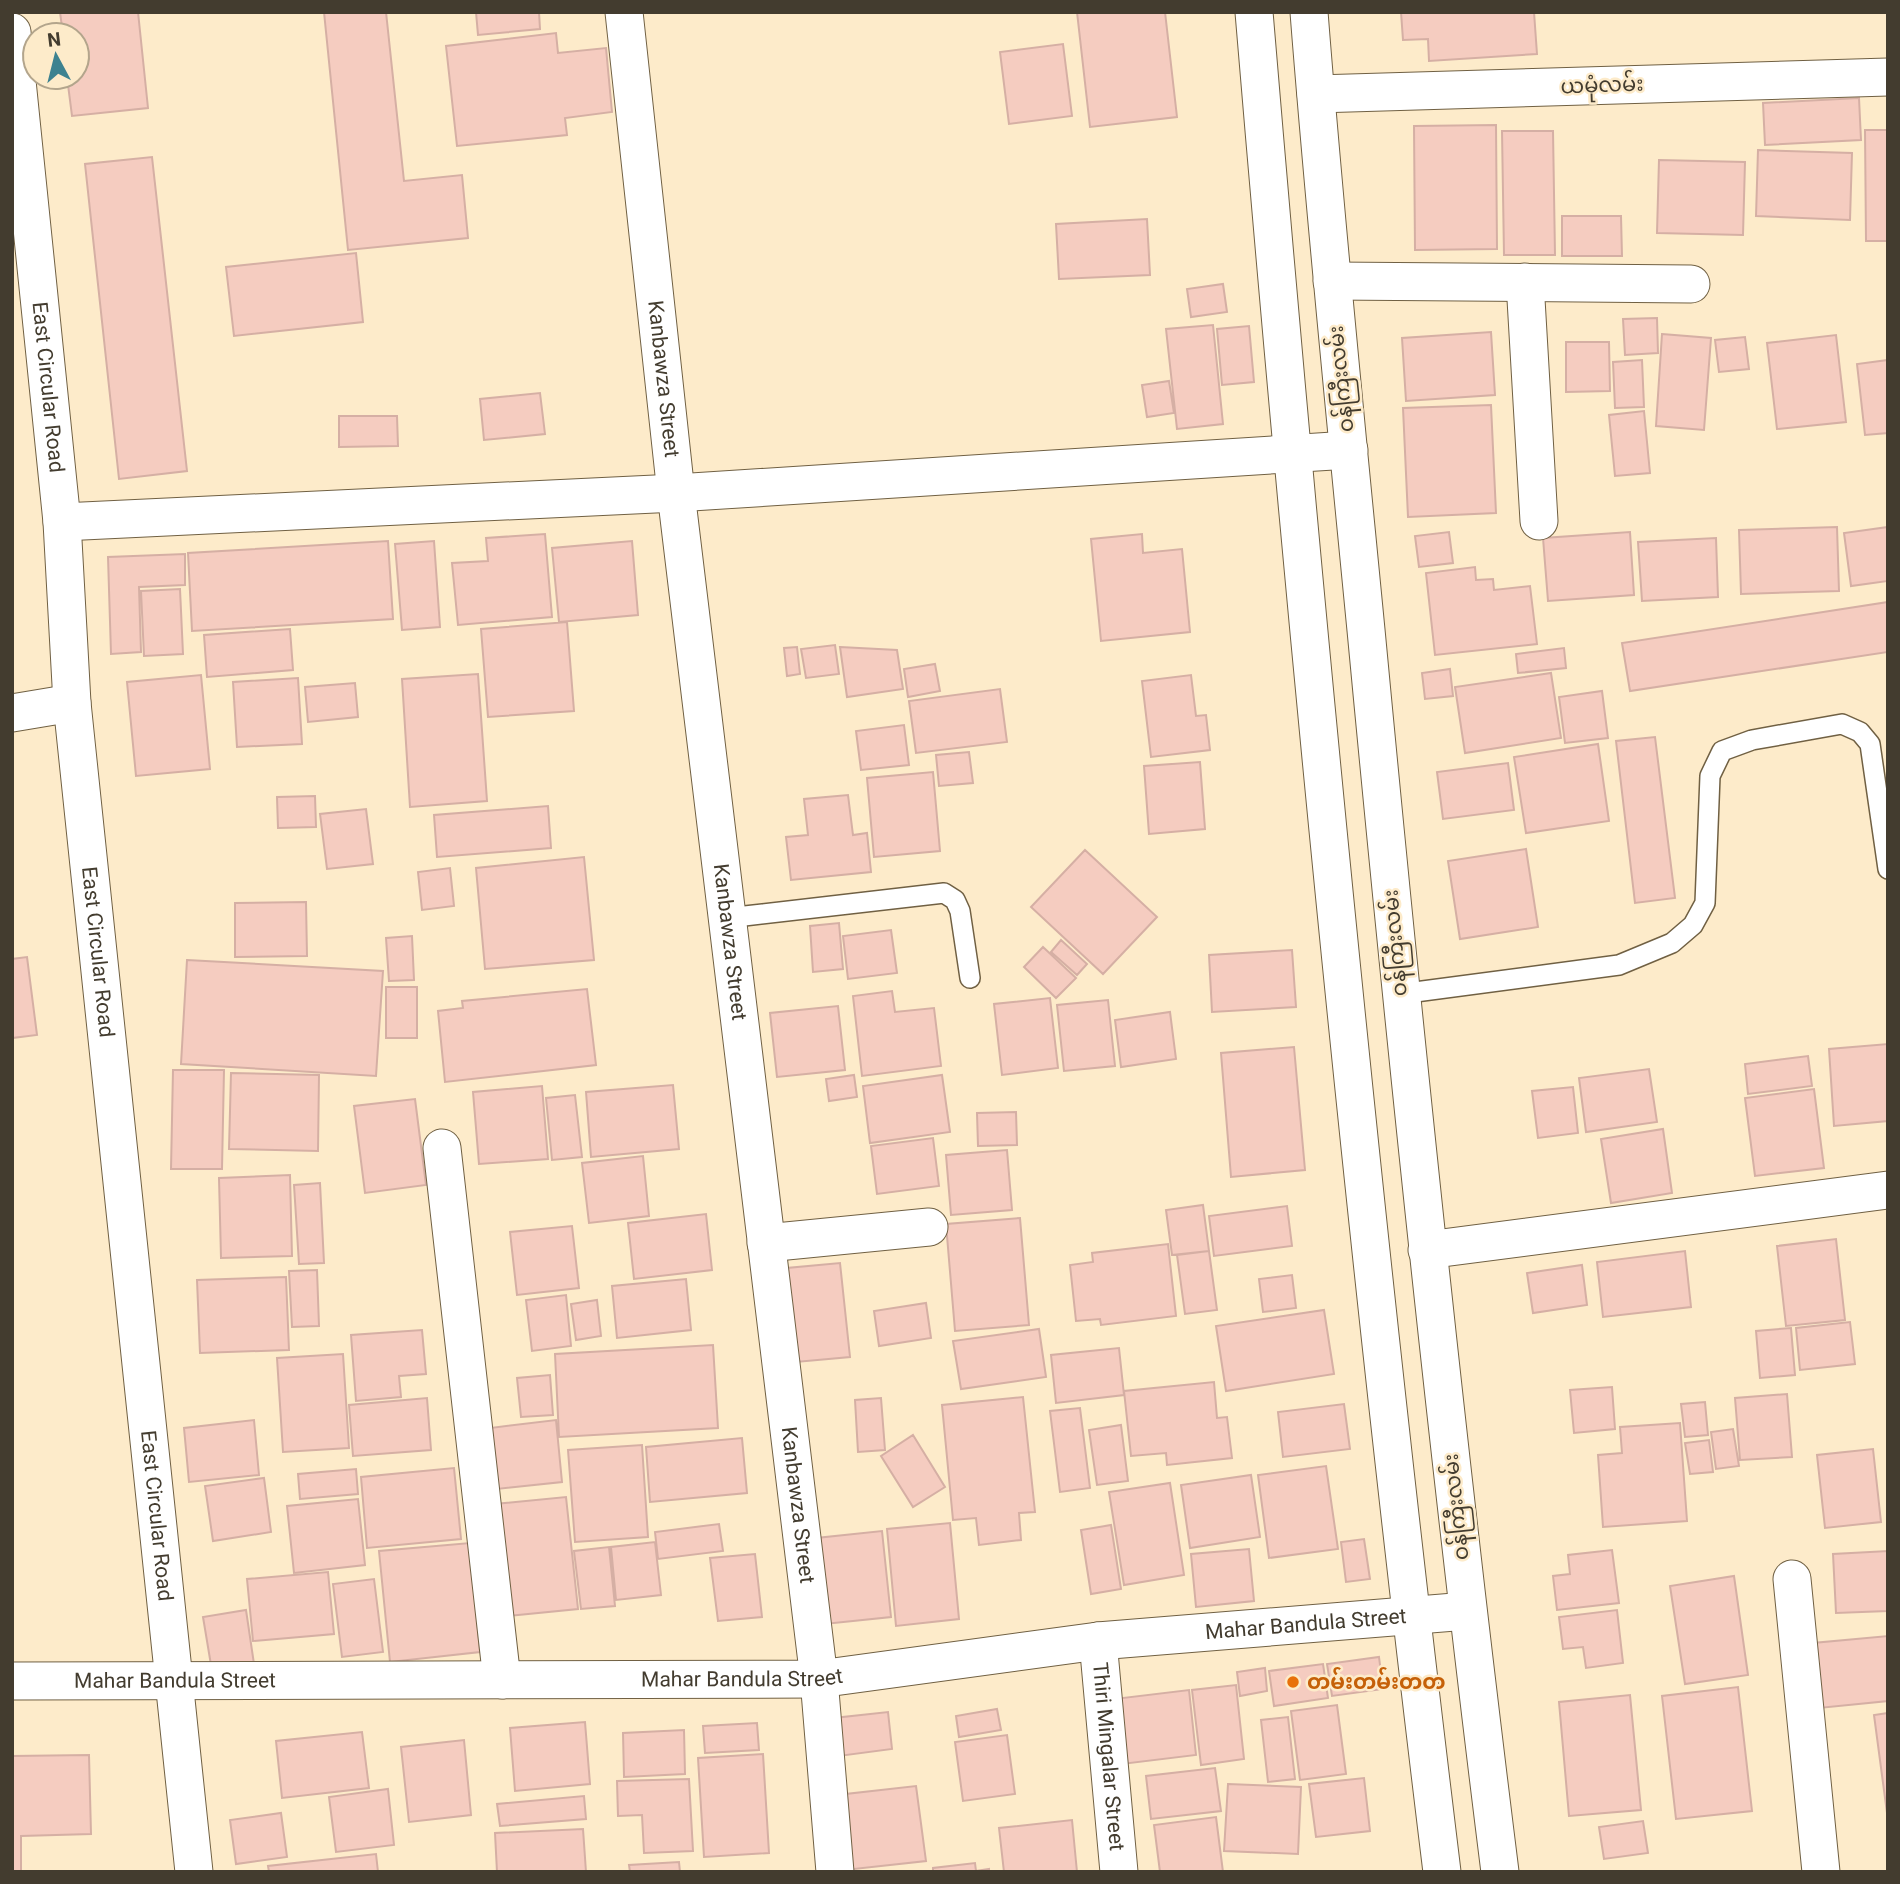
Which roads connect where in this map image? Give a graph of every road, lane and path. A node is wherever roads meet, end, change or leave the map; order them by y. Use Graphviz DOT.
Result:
graph roads {
  1 [pos="624,12"];
  2 [pos="1254,12"];
  3 [pos="1309,12"];
  4 [pos="12,32"];
  5 [pos="1888,77"];
  6 [pos="1316,94"];
  7 [pos="1332,281"];
  8 [pos="1525,282"];
  9 [pos="1691,284"];
  10 [pos="1349,450"];
  11 [pos="1292,454"];
  12 [pos="676,494"];
  13 [pos="1539,521"];
  14 [pos="62,523"];
  15 [pos="72,703"];
  16 [pos="12,713"];
  17 [pos="1888,869"];
  18 [pos="727,918"];
  19 [pos="970,978"];
  20 [pos="1400,993"];
  21 [pos="442,1148"];
  22 [pos="1888,1190"];
  23 [pos="929,1227"];
  24 [pos="766,1243"];
  25 [pos="1427,1250"];
  26 [pos="1792,1579"];
  27 [pos="1467,1611"];
  28 [pos="1410,1615"];
  29 [pos="1098,1641"];
  30 [pos="173,1679"];
  31 [pos="819,1679"];
  32 [pos="502,1680"];
  33 [pos="12,1681"];
  34 [pos="194,1872"];
  35 [pos="835,1872"];
  36 [pos="1119,1872"];
  37 [pos="1442,1872"];
  38 [pos="1500,1872"];
  39 [pos="1821,1872"];
  1 -- 12 [label="street, Kanbawza Street"];
  2 -- 11 [label="street"];
  3 -- 6 [label="street, ဝန်ကြီးလမ်း"];
  4 -- 14 [label="street, East Circular Road"];
  5 -- 6 [label="street, ယမုံလမ်း"];
  6 -- 7 [label="street, ဝန်ကြီးလမ်း"];
  7 -- 8 [label="street"];
  7 -- 10 [label="street, ဝန်ကြီးလမ်း"];
  8 -- 9 [label="street"];
  8 -- 13 [label="street"];
  10 -- 11 [label="street"];
  10 -- 20 [label="street, ဝန်ကြီးလမ်း"];
  11 -- 12 [label="street"];
  11 -- 28 [label="street"];
  12 -- 14 [label="street"];
  12 -- 18 [label="street, Kanbawza Street"];
  14 -- 15 [label="street, East Circular Road"];
  15 -- 16 [label="street"];
  15 -- 30 [label="street, East Circular Road"];
  17 -- 20 [label="lane"];
  18 -- 19 [label="lane"];
  18 -- 24 [label="street, Kanbawza Street"];
  20 -- 25 [label="street, ဝန်ကြီးလမ်း"];
  21 -- 32 [label="street"];
  22 -- 25 [label="street"];
  23 -- 24 [label="street"];
  24 -- 31 [label="street, Kanbawza Street"];
  25 -- 27 [label="street, ဝန်ကြီးလမ်း"];
  26 -- 39 [label="street"];
  27 -- 28 [label="street, Mahar Bandula Street"];
  27 -- 38 [label="street, ဝန်ကြီးလမ်း"];
  28 -- 29 [label="street, Mahar Bandula Street"];
  28 -- 37 [label="street"];
  29 -- 31 [label="street, Mahar Bandula Street"];
  29 -- 36 [label="street, Thiri Mingalar Street"];
  30 -- 32 [label="street, Mahar Bandula Street"];
  30 -- 33 [label="street, Mahar Bandula Street"];
  30 -- 34 [label="street, East Circular Road"];
  31 -- 32 [label="street, Mahar Bandula Street"];
  31 -- 35 [label="street, Kanbawza Street"];
}
